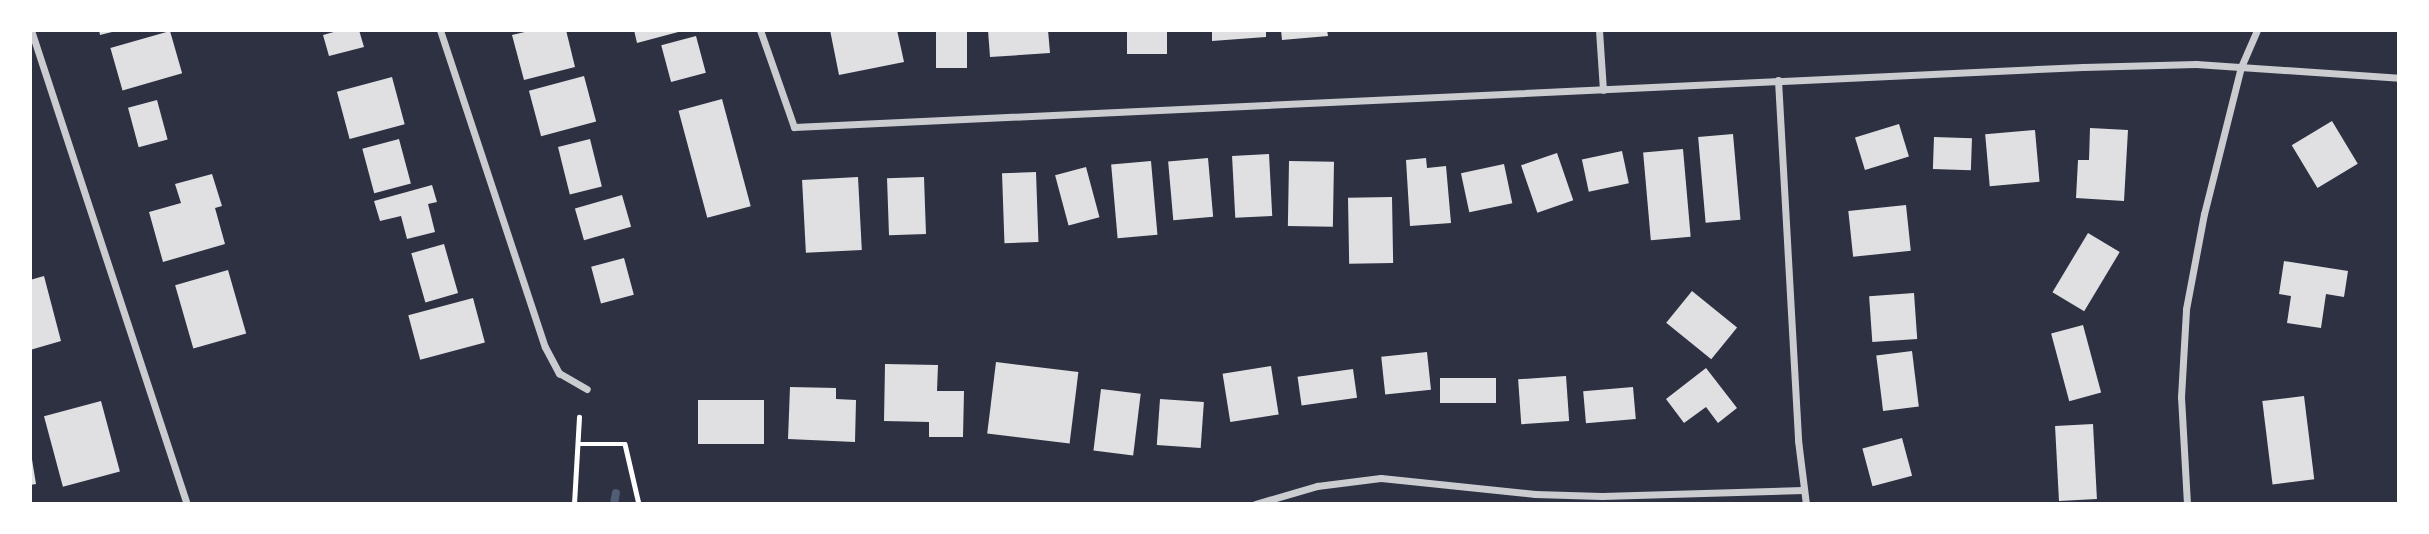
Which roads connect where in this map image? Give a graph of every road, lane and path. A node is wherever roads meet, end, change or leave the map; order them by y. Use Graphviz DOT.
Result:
graph roads {
  1 [pos="30,30"];
  2 [pos="440,30"];
  3 [pos="760,30"];
  4 [pos="1599,30"];
  5 [pos="2257,30"];
  6 [pos="2241,68"];
  7 [pos="2399,78"];
  8 [pos="1778,80"];
  9 [pos="1603,90"];
  10 [pos="587,389"];
  11 [pos="579,417"];
  12 [pos="578,444"];
  13 [pos="1802,490"];
  14 [pos="187,504"];
  15 [pos="574,504"];
  16 [pos="639,504"];
  17 [pos="1255,504"];
  18 [pos="1806,504"];
  19 [pos="2187,504"];
  1 -- 14 [label="street"];
  2 -- 10 [label="street"];
  3 -- 9 [label="street"];
  4 -- 9 [label="street"];
  5 -- 6 [label="street"];
  6 -- 7 [label="street"];
  6 -- 8 [label="street"];
  6 -- 19 [label="street"];
  8 -- 9 [label="street"];
  8 -- 13 [label="street"];
  11 -- 12 [label="path"];
  12 -- 15 [label="path"];
  12 -- 16 [label="path"];
  13 -- 17 [label="street"];
  13 -- 18 [label="street"];
}
